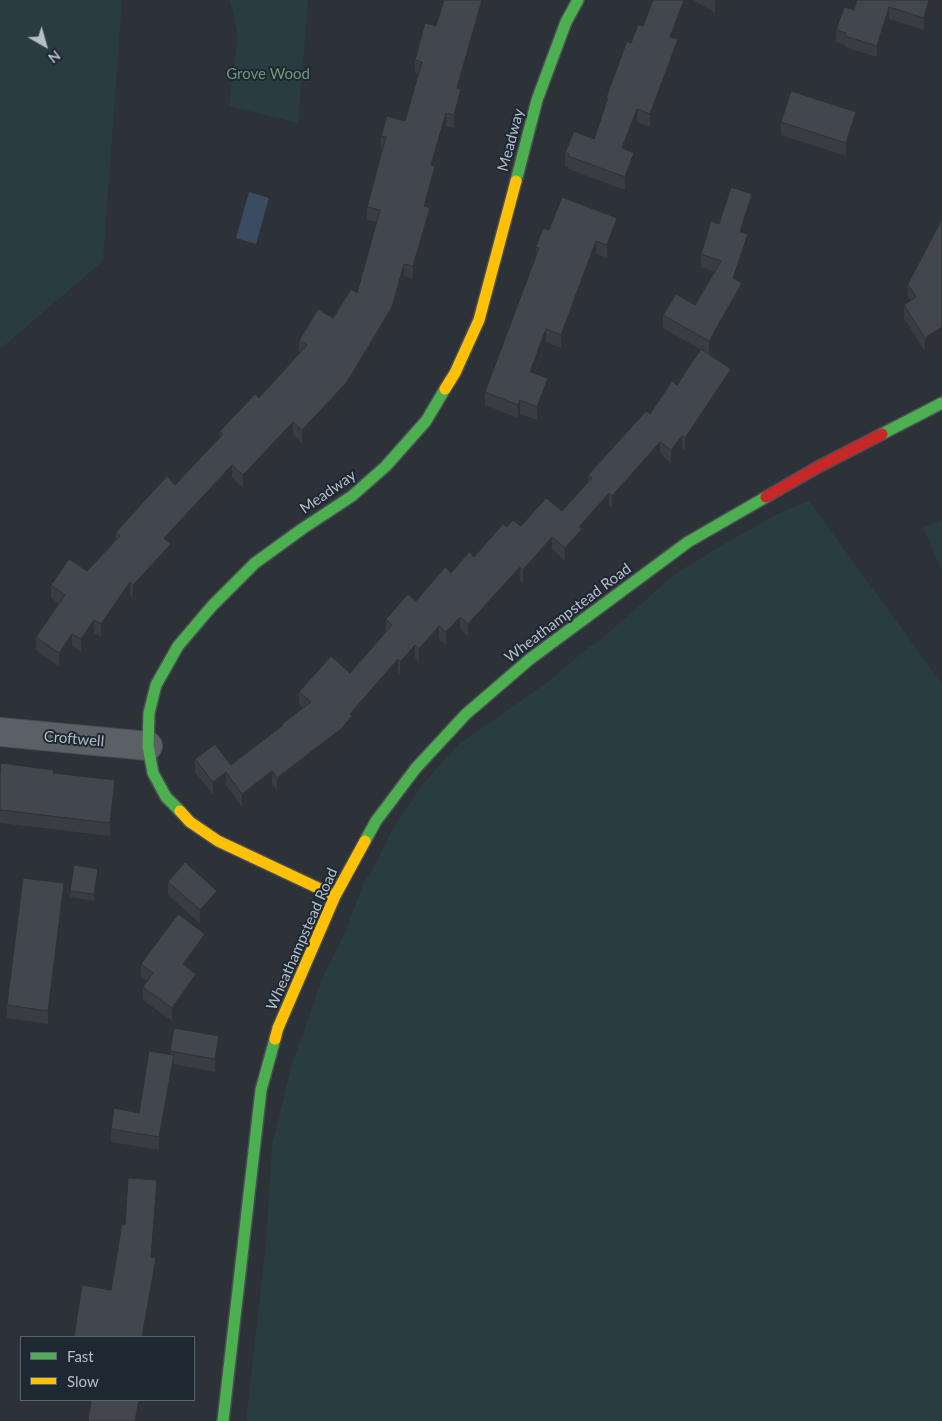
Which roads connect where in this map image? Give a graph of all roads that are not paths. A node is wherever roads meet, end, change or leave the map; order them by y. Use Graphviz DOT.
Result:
graph roads {
  1 [pos="578,0"];
  2 [pos="942,403"];
  3 [pos="0,732"];
  4 [pos="148,746"];
  5 [pos="334,896"];
  6 [pos="223,1421"];
  1 -- 4 [label="street, Meadway"];
  2 -- 5 [label="street, Wheathampstead Road"];
  3 -- 4 [label="street, Croftwell"];
  4 -- 5 [label="street, Meadway"];
  5 -- 6 [label="street, Wheathampstead Road"];
}
